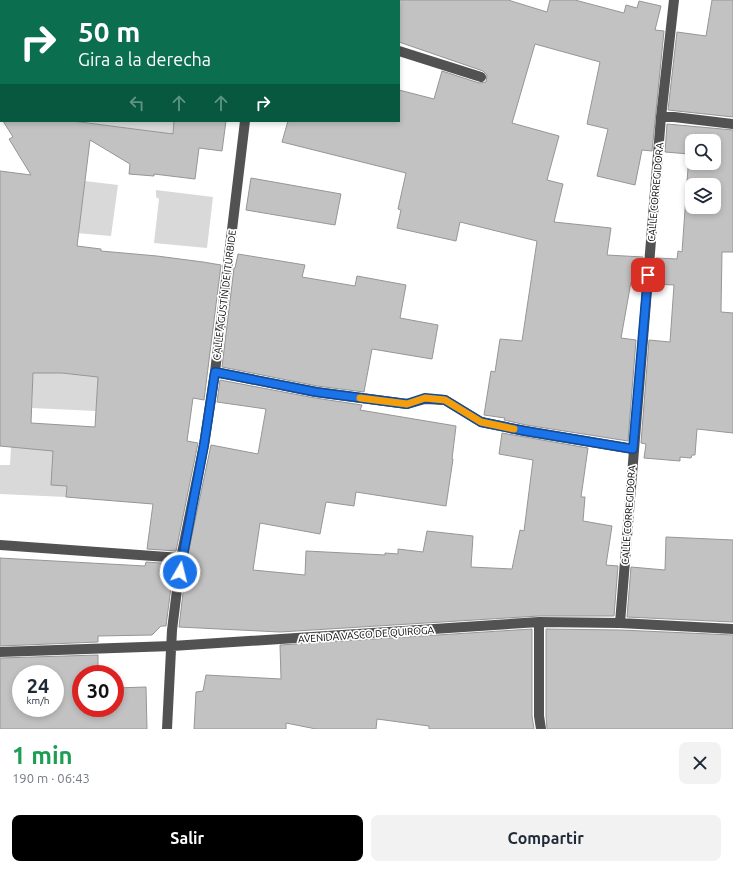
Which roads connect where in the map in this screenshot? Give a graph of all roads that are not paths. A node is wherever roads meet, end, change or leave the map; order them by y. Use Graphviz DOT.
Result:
graph roads {
  1 [pos="674,0"];
  2 [pos="400,51"];
  3 [pos="481,77"];
  4 [pos="661,117"];
  5 [pos="245,122"];
  6 [pos="733,124"];
  7 [pos="215,372"];
  8 [pos="633,449"];
  9 [pos="0,545"];
  10 [pos="181,558"];
  11 [pos="539,622"];
  12 [pos="620,623"];
  13 [pos="733,629"];
  14 [pos="172,646"];
  15 [pos="0,652"];
  16 [pos="167,729"];
  17 [pos="541,729"];
  1 -- 4 [label="street, CALLE CORREGIDORA"];
  2 -- 3 [label="street"];
  4 -- 6 [label="street"];
  4 -- 8 [label="street, CALLE CORREGIDORA"];
  5 -- 7 [label="street, CALLE AGUSTÍN DE ITURBIDE"];
  7 -- 8 [label="street"];
  7 -- 10 [label="street, CALLE AGUSTÍN DE ITURBIDE"];
  8 -- 12 [label="street, CALLE CORREGIDORA"];
  9 -- 10 [label="street"];
  10 -- 14 [label="street, CALLE AGUSTÍN DE ITURBIDE"];
  11 -- 12 [label="street, AVENIDA VASCO DE QUIROGA"];
  11 -- 14 [label="street, AVENIDA VASCO DE QUIROGA"];
  11 -- 17 [label="street"];
  12 -- 13 [label="street, AVENIDA VASCO DE QUIROGA"];
  14 -- 15 [label="street, AVENIDA VASCO DE QUIROGA"];
  14 -- 16 [label="street, CALLE AGUSTÍN DE ITURBIDE"];
}
